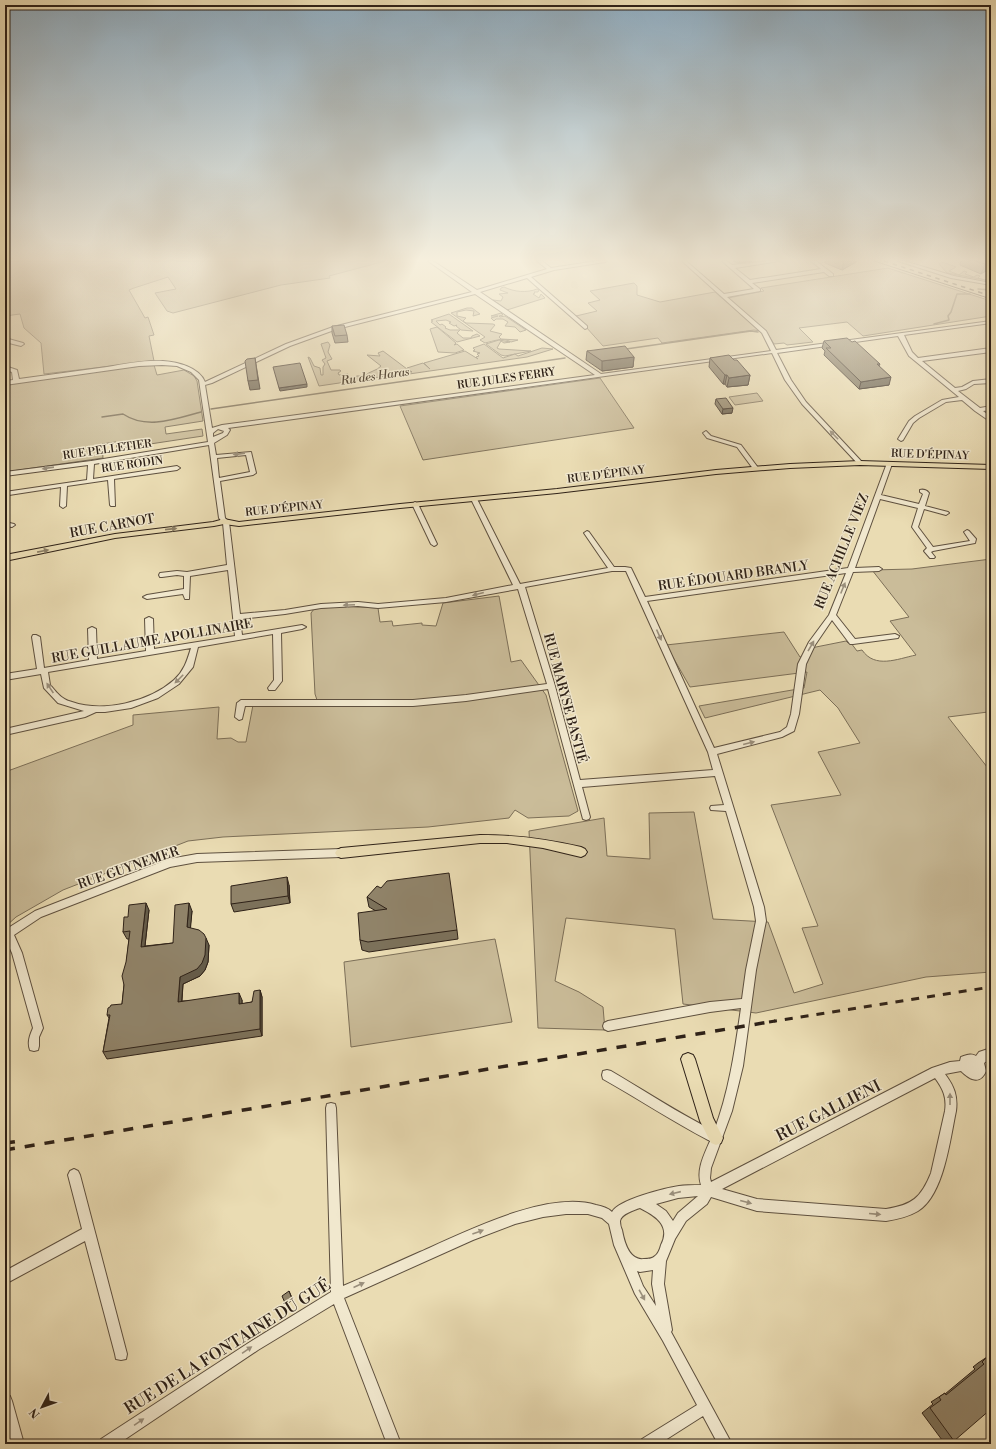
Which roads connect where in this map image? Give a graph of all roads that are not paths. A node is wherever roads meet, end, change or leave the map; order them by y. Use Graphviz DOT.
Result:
graph roads {
  1 [pos="333,329"];
  2 [pos="530,329"];
  3 [pos="760,329"];
  4 [pos="940,329"];
  5 [pos="899,334"];
  6 [pos="5,340"];
  7 [pos="20,344"];
  8 [pos="991,350"];
  9 [pos="773,351"];
  10 [pos="917,360"];
  11 [pos="20,366"];
  12 [pos="5,368"];
  13 [pos="12,370"];
  14 [pos="599,375"];
  15 [pos="16,381"];
  16 [pos="991,381"];
  17 [pos="5,383"];
  18 [pos="203,384"];
  19 [pos="953,390"];
  20 [pos="962,398"];
  21 [pos="991,408"];
  22 [pos="977,410"];
  23 [pos="991,420"];
  24 [pos="238,424"];
  25 [pos="222,428"];
  26 [pos="228,431"];
  27 [pos="212,432"];
  28 [pos="706,433"];
  29 [pos="220,436"];
  30 [pos="901,439"];
  31 [pos="212,443"];
  32 [pos="214,457"];
  33 [pos="91,463"];
  34 [pos="860,463"];
  35 [pos="889,464"];
  36 [pos="991,467"];
  37 [pos="177,468"];
  38 [pos="756,469"];
  39 [pos="5,474"];
  40 [pos="111,478"];
  41 [pos="90,480"];
  42 [pos="217,480"];
  43 [pos="64,485"];
  44 [pos="922,490"];
  45 [pos="6,494"];
  46 [pos="877,496"];
  47 [pos="474,499"];
  48 [pos="415,504"];
  49 [pos="113,505"];
  50 [pos="63,506"];
  51 [pos="922,506"];
  52 [pos="5,509"];
  53 [pos="946,513"];
  54 [pos="225,522"];
  55 [pos="967,532"];
  56 [pos="587,533"];
  57 [pos="434,544"];
  58 [pos="932,549"];
  59 [pos="932,557"];
  60 [pos="5,558"];
  61 [pos="232,567"];
  62 [pos="612,569"];
  63 [pos="879,569"];
  64 [pos="849,570"];
  65 [pos="187,574"];
  66 [pos="162,575"];
  67 [pos="519,586"];
  68 [pos="147,598"];
  69 [pos="643,599"];
  70 [pos="832,615"];
  71 [pos="237,617"];
  72 [pos="148,619"];
  73 [pos="302,627"];
  74 [pos="92,629"];
  75 [pos="277,631"];
  76 [pos="895,636"];
  77 [pos="36,637"];
  78 [pos="239,638"];
  79 [pos="195,645"];
  80 [pos="150,652"];
  81 [pos="93,662"];
  82 [pos="42,671"];
  83 [pos="5,677"];
  84 [pos="551,686"];
  85 [pos="272,688"];
  86 [pos="69,704"];
  87 [pos="96,709"];
  88 [pos="239,717"];
  89 [pos="61,719"];
  90 [pos="5,732"];
  91 [pos="712,752"];
  92 [pos="718,773"];
  93 [pos="577,784"];
  94 [pos="714,808"];
  95 [pos="728,808"];
  96 [pos="586,817"];
  97 [pos="581,852"];
  98 [pos="341,853"];
  99 [pos="6,935"];
  100 [pos="746,1003"];
  101 [pos="608,1026"];
  102 [pos="34,1046"];
  103 [pos="991,1053"];
  104 [pos="688,1059"];
  105 [pos="936,1072"];
  106 [pos="607,1075"];
  107 [pos="330,1108"];
  108 [pos="716,1138"];
  109 [pos="74,1175"];
  110 [pos="708,1190"];
  111 [pos="642,1203"];
  112 [pos="614,1221"];
  113 [pos="89,1232"];
  114 [pos="671,1235"];
  115 [pos="627,1259"];
  116 [pos="660,1260"];
  117 [pos="5,1278"];
  118 [pos="337,1295"];
  119 [pos="667,1337"];
  120 [pos="121,1354"];
  121 [pos="5,1401"];
  122 [pos="705,1407"];
  123 [pos="110,1443"];
  124 [pos="17,1444"];
  125 [pos="394,1444"];
  126 [pos="647,1444"];
  127 [pos="725,1444"];
  1 -- 18 [label="street"];
  2 -- 14 [label="street"];
  3 -- 9 [label="street"];
  4 -- 5 [label="street, RUE JULES FERRY"];
  5 -- 9 [label="street, RUE JULES FERRY"];
  5 -- 10 [label="street"];
  6 -- 7 [label="street"];
  8 -- 10 [label="street"];
  9 -- 14 [label="street, RUE JULES FERRY"];
  34 -- 9 [label="street, one-way"];
  10 -- 19 [label="street"];
  11 -- 13 [label="street"];
  12 -- 13 [label="street"];
  13 -- 15 [label="street"];
  14 -- 24 [label="street, RUE JULES FERRY"];
  15 -- 17 [label="street"];
  15 -- 18 [label="street"];
  16 -- 19 [label="street"];
  18 -- 27 [label="street"];
  19 -- 20 [label="street"];
  20 -- 22 [label="street"];
  20 -- 30 [label="street"];
  21 -- 22 [label="street"];
  22 -- 23 [label="street"];
  24 -- 25 [label="street, RUE JULES FERRY"];
  24 -- 26 [label="street, RUE JULES FERRY"];
  25 -- 26 [label="street"];
  25 -- 27 [label="street"];
  26 -- 29 [label="street, RUE JULES FERRY"];
  27 -- 29 [label="street"];
  27 -- 31 [label="street"];
  28 -- 38 [label="street"];
  29 -- 31 [label="street, RUE JULES FERRY"];
  31 -- 32 [label="street"];
  31 -- 33 [label="street, RUE PELLETIER"];
  32 -- 42 [label="street"];
  42 -- 32 [label="street, one-way"];
  33 -- 39 [label="street, RUE PELLETIER, one-way"];
  33 -- 41 [label="street, RUE RODIN"];
  34 -- 35 [label="main road, RUE D'ÉPINAY"];
  34 -- 38 [label="main road, RUE D'ÉPINAY"];
  35 -- 36 [label="main road, RUE D'ÉPINAY"];
  35 -- 46 [label="street, RUE ACHILLE VIEZ"];
  37 -- 40 [label="street, RUE RODIN"];
  38 -- 47 [label="main road, RUE D'ÉPINAY"];
  40 -- 41 [label="street, RUE RODIN"];
  40 -- 49 [label="street"];
  41 -- 43 [label="street, RUE RODIN"];
  42 -- 54 [label="street"];
  43 -- 45 [label="street, RUE RODIN"];
  43 -- 50 [label="street"];
  44 -- 51 [label="street"];
  45 -- 52 [label="street"];
  46 -- 51 [label="street"];
  46 -- 64 [label="street, RUE ACHILLE VIEZ"];
  47 -- 48 [label="main road, RUE D'ÉPINAY"];
  47 -- 67 [label="street, RUE MARYSE BASTIÉ"];
  48 -- 54 [label="main road, RUE D'ÉPINAY"];
  48 -- 57 [label="street"];
  51 -- 53 [label="street"];
  51 -- 58 [label="street"];
  60 -- 54 [label="main road, RUE CARNOT, one-way"];
  54 -- 61 [label="street"];
  55 -- 58 [label="street"];
  56 -- 62 [label="street"];
  58 -- 59 [label="street"];
  61 -- 65 [label="street"];
  61 -- 71 [label="street"];
  62 -- 67 [label="street"];
  62 -- 69 [label="street"];
  63 -- 64 [label="street, RUE ÉDOUARD BRANLY"];
  64 -- 69 [label="street, RUE ÉDOUARD BRANLY"];
  70 -- 64 [label="street, RUE ACHILLE VIEZ, one-way"];
  65 -- 66 [label="street"];
  65 -- 68 [label="street"];
  67 -- 71 [label="street, one-way"];
  67 -- 84 [label="street, RUE MARYSE BASTIÉ"];
  69 -- 91 [label="street, one-way"];
  70 -- 76 [label="street"];
  91 -- 70 [label="street, RUE ACHILLE VIEZ, one-way"];
  71 -- 78 [label="street"];
  72 -- 80 [label="street"];
  73 -- 75 [label="street, RUE GUILLAUME APOLLINAIRE"];
  74 -- 81 [label="street"];
  75 -- 78 [label="street, RUE GUILLAUME APOLLINAIRE"];
  75 -- 85 [label="street"];
  77 -- 82 [label="street"];
  78 -- 79 [label="street, RUE GUILLAUME APOLLINAIRE"];
  79 -- 80 [label="street, RUE GUILLAUME APOLLINAIRE"];
  79 -- 87 [label="street, one-way"];
  80 -- 81 [label="street, RUE GUILLAUME APOLLINAIRE"];
  81 -- 82 [label="street, RUE GUILLAUME APOLLINAIRE"];
  82 -- 83 [label="street, RUE GUILLAUME APOLLINAIRE"];
  86 -- 82 [label="street, one-way"];
  84 -- 88 [label="street"];
  84 -- 93 [label="street, RUE MARYSE BASTIÉ"];
  86 -- 87 [label="street"];
  86 -- 89 [label="street"];
  87 -- 89 [label="street"];
  89 -- 90 [label="street"];
  91 -- 92 [label="street"];
  92 -- 93 [label="street"];
  92 -- 95 [label="street"];
  93 -- 96 [label="street, RUE MARYSE BASTIÉ"];
  94 -- 95 [label="street"];
  95 -- 100 [label="street"];
  97 -- 98 [label="main road"];
  98 -- 99 [label="street, RUE GUYNEMER"];
  99 -- 102 [label="street"];
  100 -- 101 [label="street"];
  100 -- 108 [label="street"];
  103 -- 105 [label="street, RUE GALLIENI"];
  104 -- 108 [label="main road"];
  105 -- 110 [label="street, RUE GALLIENI"];
  110 -- 105 [label="street, one-way"];
  106 -- 108 [label="street"];
  107 -- 118 [label="street"];
  108 -- 110 [label="street"];
  109 -- 113 [label="street"];
  110 -- 111 [label="street, RUE GALLIENI, one-way"];
  110 -- 114 [label="street, RUE GALLIENI"];
  111 -- 112 [label="street"];
  111 -- 114 [label="street"];
  112 -- 115 [label="street"];
  118 -- 112 [label="street, RUE DE LA FONTAINE DU GUÉ, one-way"];
  113 -- 117 [label="street"];
  113 -- 120 [label="street"];
  114 -- 116 [label="street"];
  115 -- 116 [label="street"];
  115 -- 119 [label="street, one-way"];
  116 -- 119 [label="street"];
  123 -- 118 [label="street, RUE DE LA FONTAINE DU GUÉ, one-way"];
  118 -- 125 [label="street"];
  119 -- 122 [label="street"];
  121 -- 124 [label="street"];
  122 -- 126 [label="street"];
  122 -- 127 [label="street"];
}
